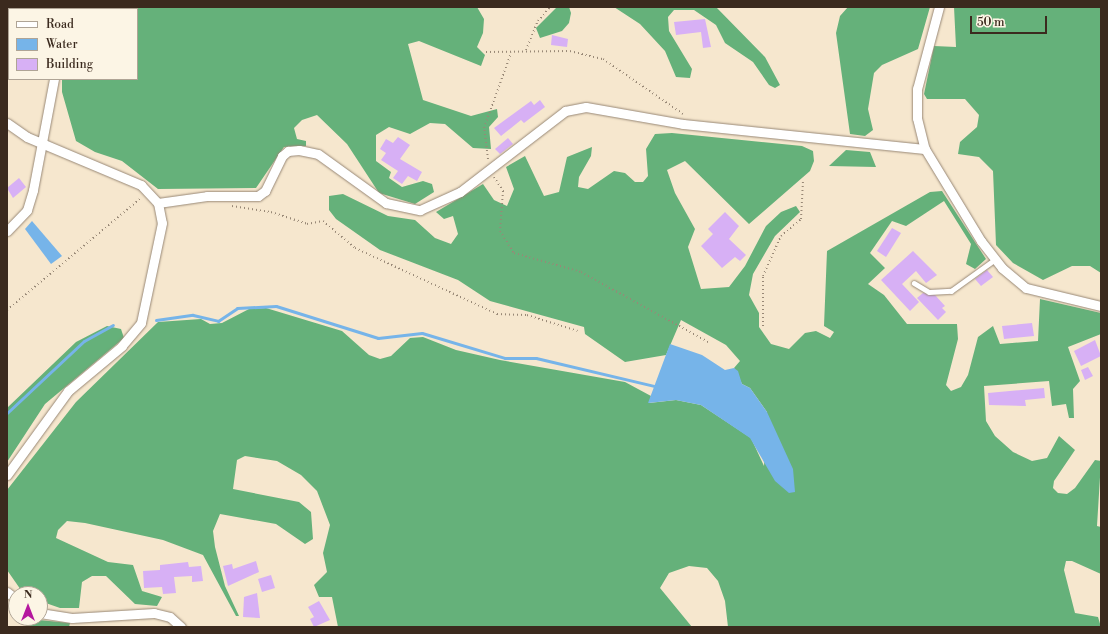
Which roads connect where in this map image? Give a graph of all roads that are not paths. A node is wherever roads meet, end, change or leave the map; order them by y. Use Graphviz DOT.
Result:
graph roads {
  1 [pos="939,7"];
  2 [pos="54,80"];
  3 [pos="7,123"];
  4 [pos="44,144"];
  5 [pos="925,149"];
  6 [pos="158,203"];
  7 [pos="7,231"];
  8 [pos="994,260"];
  9 [pos="914,283"];
  10 [pos="1101,306"];
  11 [pos="7,476"];
  12 [pos="48,614"];
  13 [pos="181,627"];
  1 -- 5 [label="street"];
  2 -- 4 [label="street"];
  3 -- 4 [label="street"];
  4 -- 6 [label="street"];
  4 -- 7 [label="street"];
  5 -- 6 [label="street"];
  5 -- 8 [label="street"];
  6 -- 11 [label="street"];
  8 -- 9 [label="lane"];
  8 -- 10 [label="street"];
  12 -- 13 [label="street"];
}
